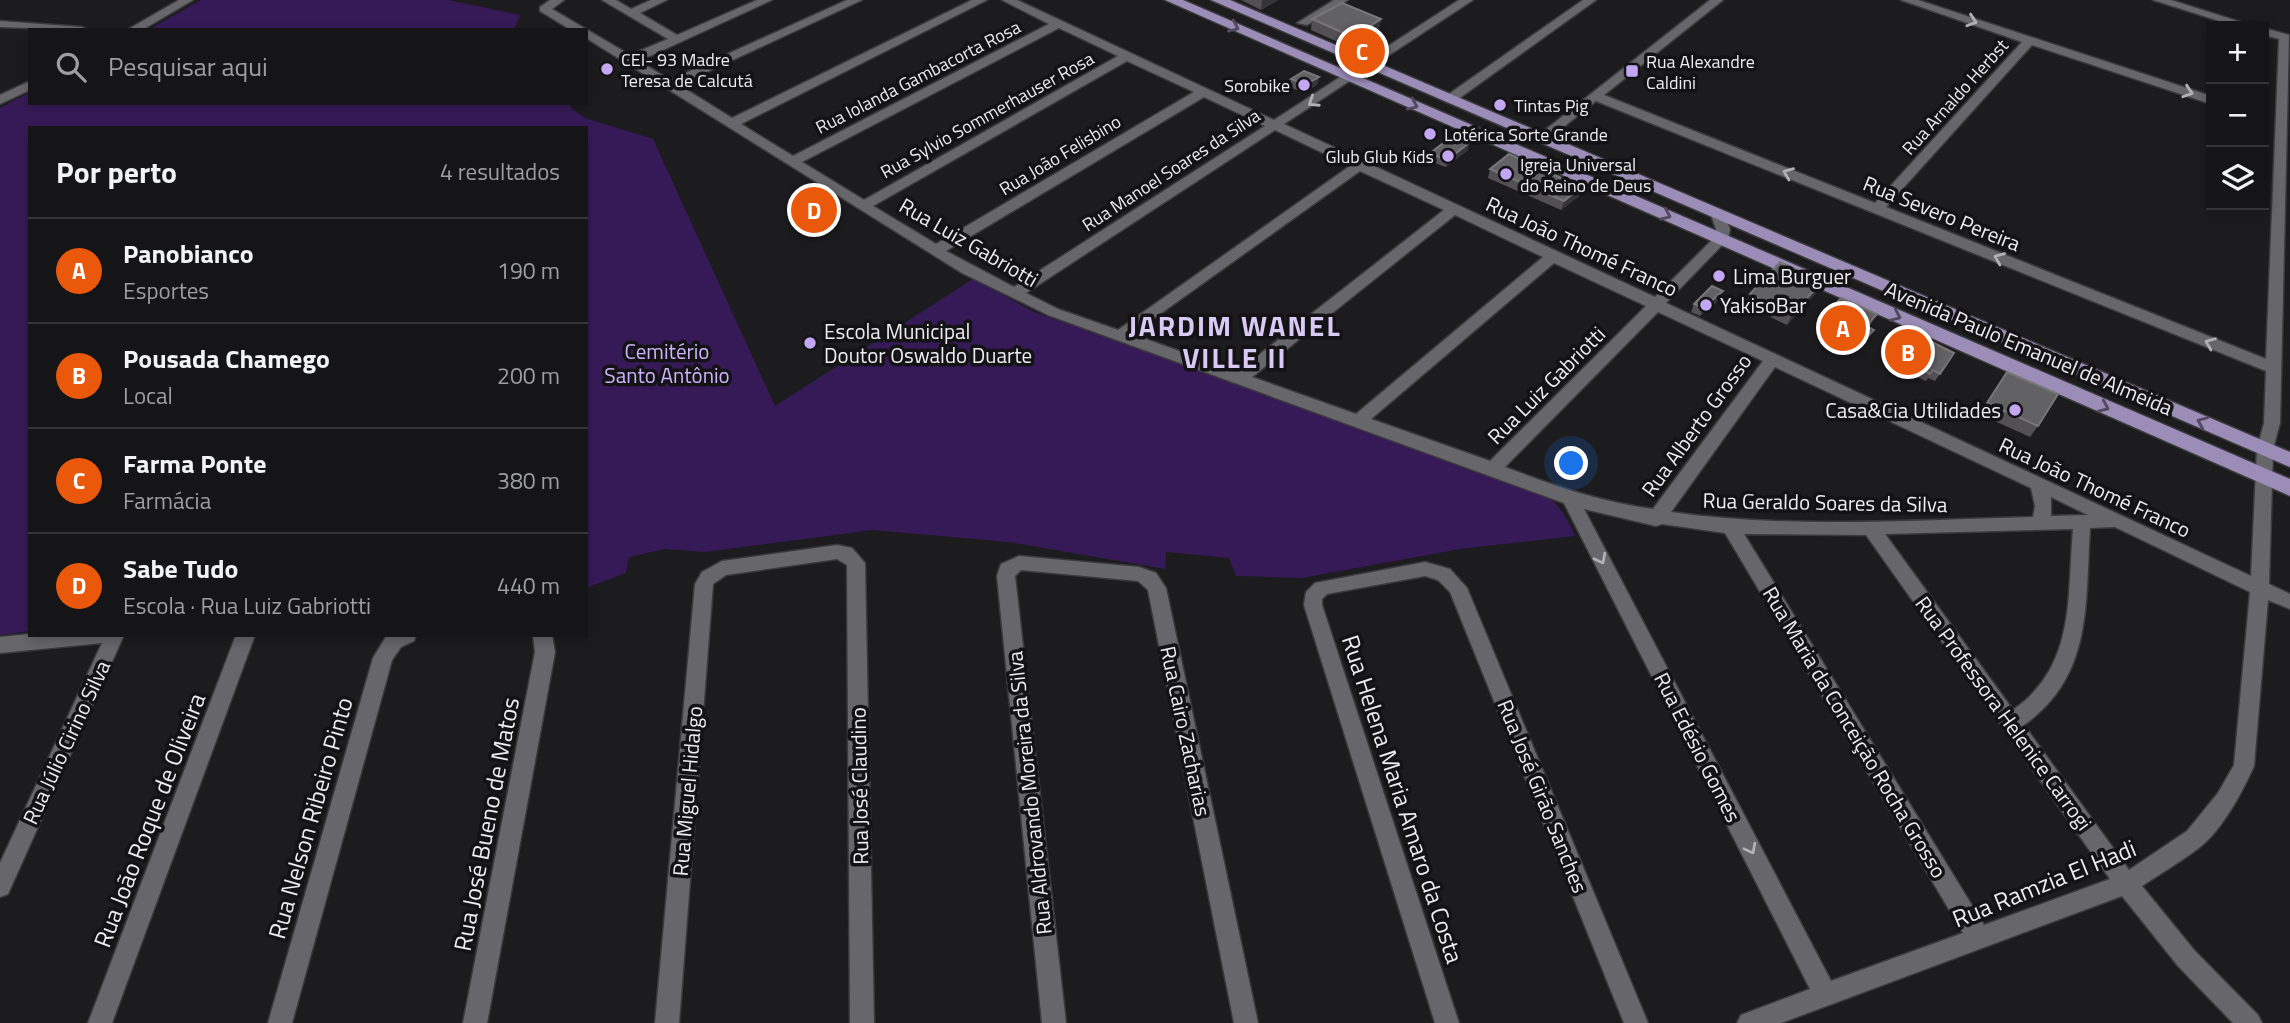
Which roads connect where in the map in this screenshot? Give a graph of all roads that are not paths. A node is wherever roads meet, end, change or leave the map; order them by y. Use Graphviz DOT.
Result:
graph roads {
  1 [pos="187,0"];
  2 [pos="558,0"];
  3 [pos="608,0"];
  4 [pos="662,0"];
  5 [pos="766,0"];
  6 [pos="832,0"];
  7 [pos="856,0"];
  8 [pos="981,0"];
  9 [pos="1008,0"];
  10 [pos="1172,0"];
  11 [pos="1342,0"];
  12 [pos="1467,0"];
  13 [pos="1590,0"];
  14 [pos="1717,0"];
  15 [pos="1907,0"];
  16 [pos="2159,0"];
  17 [pos="1225,1"];
  18 [pos="631,13"];
  19 [pos="2230,21"];
  20 [pos="0,24"];
  21 [pos="1058,24"];
  22 [pos="55,28"];
  23 [pos="137,28"];
  24 [pos="577,28"];
  25 [pos="1303,30"];
  26 [pos="2269,33"];
  27 [pos="588,34"];
  28 [pos="2287,38"];
  29 [pos="676,39"];
  30 [pos="2030,40"];
  31 [pos="1127,56"];
  32 [pos="632,59"];
  33 [pos="1370,65"];
  34 [pos="1350,78"];
  35 [pos="665,81"];
  36 [pos="28,86"];
  37 [pos="1204,92"];
  38 [pos="1596,96"];
  39 [pos="2206,98"];
  40 [pos="1450,99"];
  41 [pos="0,100"];
  42 [pos="2269,119"];
  43 [pos="733,123"];
  44 [pos="2282,123"];
  45 [pos="1275,126"];
  46 [pos="1541,138"];
  47 [pos="794,160"];
  48 [pos="1360,165"];
  49 [pos="864,205"];
  50 [pos="1454,209"];
  51 [pos="1877,209"];
  52 [pos="1717,213"];
  53 [pos="1721,239"];
  54 [pos="937,250"];
  55 [pos="1553,256"];
  56 [pos="1014,294"];
  57 [pos="1655,304"];
  58 [pos="1119,336"];
  59 [pos="1773,359"];
  60 [pos="2273,368"];
  61 [pos="1240,378"];
  62 [pos="1360,420"];
  63 [pos="2265,449"];
  64 [pos="2290,460"];
  65 [pos="1493,469"];
  66 [pos="2264,477"];
  67 [pos="2039,484"];
  68 [pos="2290,488"];
  69 [pos="1570,499"];
  70 [pos="1656,519"];
  71 [pos="2118,521"];
  72 [pos="2082,524"];
  73 [pos="2040,525"];
  74 [pos="1731,527"];
  75 [pos="1871,528"];
  76 [pos="1012,565"];
  77 [pos="722,568"];
  78 [pos="2260,588"];
  79 [pos="1316,592"];
  80 [pos="2290,602"];
  81 [pos="82,637"];
  82 [pos="114,637"];
  83 [pos="245,637"];
  84 [pos="403,637"];
  85 [pos="542,637"];
  86 [pos="0,645"];
  87 [pos="2011,723"];
  88 [pos="2126,884"];
  89 [pos="0,887"];
  90 [pos="1979,937"];
  91 [pos="1826,995"];
  92 [pos="100,1023"];
  93 [pos="280,1023"];
  94 [pos="475,1023"];
  95 [pos="667,1023"];
  96 [pos="862,1023"];
  97 [pos="1054,1023"];
  98 [pos="1246,1023"];
  99 [pos="1447,1023"];
  100 [pos="1636,1023"];
  101 [pos="1749,1023"];
  102 [pos="2250,1023"];
  1 -- 23 [label="street"];
  2 -- 24 [label="street"];
  3 -- 18 [label="street"];
  4 -- 18 [label="street"];
  5 -- 29 [label="street"];
  6 -- 35 [label="street"];
  7 -- 35 [label="street"];
  8 -- 43 [label="street"];
  9 -- 21 [label="street, Rua João Thomé Franco"];
  10 -- 34 [label="main road, Avenida Paulo Emanuel de Almeida, one-way"];
  11 -- 25 [label="street"];
  12 -- 33 [label="street"];
  13 -- 40 [label="street"];
  14 -- 38 [label="street"];
  15 -- 30 [label="street, one-way"];
  16 -- 19 [label="street"];
  17 -- 25 [label="main road, Avenida Paulo Emanuel de Almeida"];
  18 -- 29 [label="street"];
  20 -- 22 [label="street"];
  21 -- 31 [label="street, Rua João Thomé Franco"];
  21 -- 47 [label="street, Rua Iolanda Gambacorta Rosa"];
  25 -- 33 [label="main road, Avenida Paulo Emanuel de Almeida"];
  26 -- 28 [label="street"];
  27 -- 32 [label="street, Rua Luiz Gabriotti"];
  28 -- 44 [label="street"];
  29 -- 32 [label="street"];
  30 -- 39 [label="street, one-way"];
  30 -- 51 [label="street, Rua Arnaldo Herbst"];
  31 -- 37 [label="street, Rua João Thomé Franco"];
  31 -- 49 [label="street, Rua Sylvio Sommerhauser Rosa"];
  32 -- 35 [label="street, Rua Luiz Gabriotti"];
  33 -- 34 [label="street"];
  33 -- 40 [label="main road, Avenida Paulo Emanuel de Almeida"];
  34 -- 45 [label="street, Rua Manoel Soares da Silva, one-way"];
  34 -- 53 [label="main road, Avenida Paulo Emanuel de Almeida, one-way"];
  35 -- 43 [label="street, Rua Luiz Gabriotti"];
  36 -- 41 [label="street"];
  37 -- 45 [label="street, Rua João Thomé Franco"];
  37 -- 54 [label="street, Rua João Felisbino"];
  38 -- 46 [label="street"];
  51 -- 38 [label="street, Rua Severo Pereira, one-way"];
  40 -- 46 [label="main road, Avenida Paulo Emanuel de Almeida"];
  42 -- 44 [label="street"];
  43 -- 47 [label="street, Rua Luiz Gabriotti"];
  44 -- 60 [label="street"];
  45 -- 48 [label="street, Rua João Thomé Franco"];
  45 -- 56 [label="street, Rua Manoel Soares da Silva"];
  46 -- 52 [label="main road, Avenida Paulo Emanuel de Almeida"];
  47 -- 49 [label="street, Rua Luiz Gabriotti"];
  48 -- 50 [label="street, Rua João Thomé Franco"];
  48 -- 58 [label="street"];
  49 -- 54 [label="street, Rua Luiz Gabriotti"];
  50 -- 55 [label="street, Rua João Thomé Franco"];
  50 -- 61 [label="street"];
  60 -- 51 [label="street, Rua Severo Pereira, one-way"];
  52 -- 53 [label="street"];
  63 -- 52 [label="main road, Avenida Paulo Emanuel de Almeida, one-way"];
  53 -- 57 [label="street, Rua Luiz Gabriotti"];
  53 -- 66 [label="main road, Avenida Paulo Emanuel de Almeida, one-way"];
  54 -- 56 [label="street, Rua Luiz Gabriotti"];
  55 -- 57 [label="street, Rua João Thomé Franco"];
  55 -- 62 [label="street"];
  56 -- 58 [label="street, Rua Luiz Gabriotti"];
  57 -- 59 [label="street, Rua João Thomé Franco"];
  57 -- 65 [label="street, Rua Luiz Gabriotti"];
  58 -- 61 [label="street, Rua Luiz Gabriotti"];
  59 -- 67 [label="street, Rua João Thomé Franco"];
  59 -- 70 [label="street, Rua Alberto Grosso"];
  60 -- 63 [label="street"];
  61 -- 62 [label="street, Rua Luiz Gabriotti"];
  62 -- 65 [label="street, Rua Luiz Gabriotti"];
  63 -- 64 [label="main road, Avenida Paulo Emanuel de Almeida"];
  63 -- 66 [label="street"];
  65 -- 69 [label="street, Rua Geraldo Soares da Silva"];
  66 -- 68 [label="main road, Avenida Paulo Emanuel de Almeida"];
  66 -- 78 [label="street, Rua Ramzia El Hadi"];
  67 -- 71 [label="street, Rua João Thomé Franco"];
  67 -- 73 [label="street"];
  69 -- 70 [label="street, Rua Geraldo Soares da Silva"];
  69 -- 91 [label="street, Rua Edésio Gomes, one-way"];
  70 -- 74 [label="street, Rua Geraldo Soares da Silva"];
  71 -- 72 [label="street, Rua Geraldo Soares da Silva"];
  71 -- 78 [label="street, Rua João Thomé Franco"];
  72 -- 73 [label="street, Rua Geraldo Soares da Silva"];
  72 -- 87 [label="street"];
  73 -- 75 [label="street, Rua Geraldo Soares da Silva"];
  74 -- 75 [label="street, Rua Geraldo Soares da Silva"];
  74 -- 90 [label="street, Rua Maria da Conceição Rocha Grosso"];
  75 -- 87 [label="street, Rua Professora Helenice Carrogi"];
  76 -- 97 [label="street, Rua Aldrovando Moreira da Silva"];
  76 -- 98 [label="street, Rua Cairo Zacharias"];
  77 -- 95 [label="street, Rua Miguel Hidalgo"];
  77 -- 96 [label="street, Rua José Claudino"];
  78 -- 80 [label="street, Rua João Thomé Franco"];
  78 -- 88 [label="street, Rua Ramzia El Hadi"];
  79 -- 99 [label="street, Rua Helena Maria Amaro da Costa"];
  79 -- 100 [label="street, Rua José Girão Sanches"];
  81 -- 86 [label="street"];
  82 -- 89 [label="street, Rua Júlio Cirino Silva"];
  83 -- 92 [label="street, Rua João Roque de Oliveira"];
  84 -- 93 [label="street, Rua Nelson Ribeiro Pinto"];
  85 -- 94 [label="street, Rua José Bueno de Matos"];
  87 -- 88 [label="street, Rua Professora Helenice Carrogi"];
  88 -- 90 [label="street, Rua Ramzia El Hadi"];
  88 -- 102 [label="street, Rua Professora Helenice Carrogi"];
  90 -- 91 [label="street, Rua Ramzia El Hadi"];
  91 -- 101 [label="street, Rua Ramzia El Hadi"];
}
